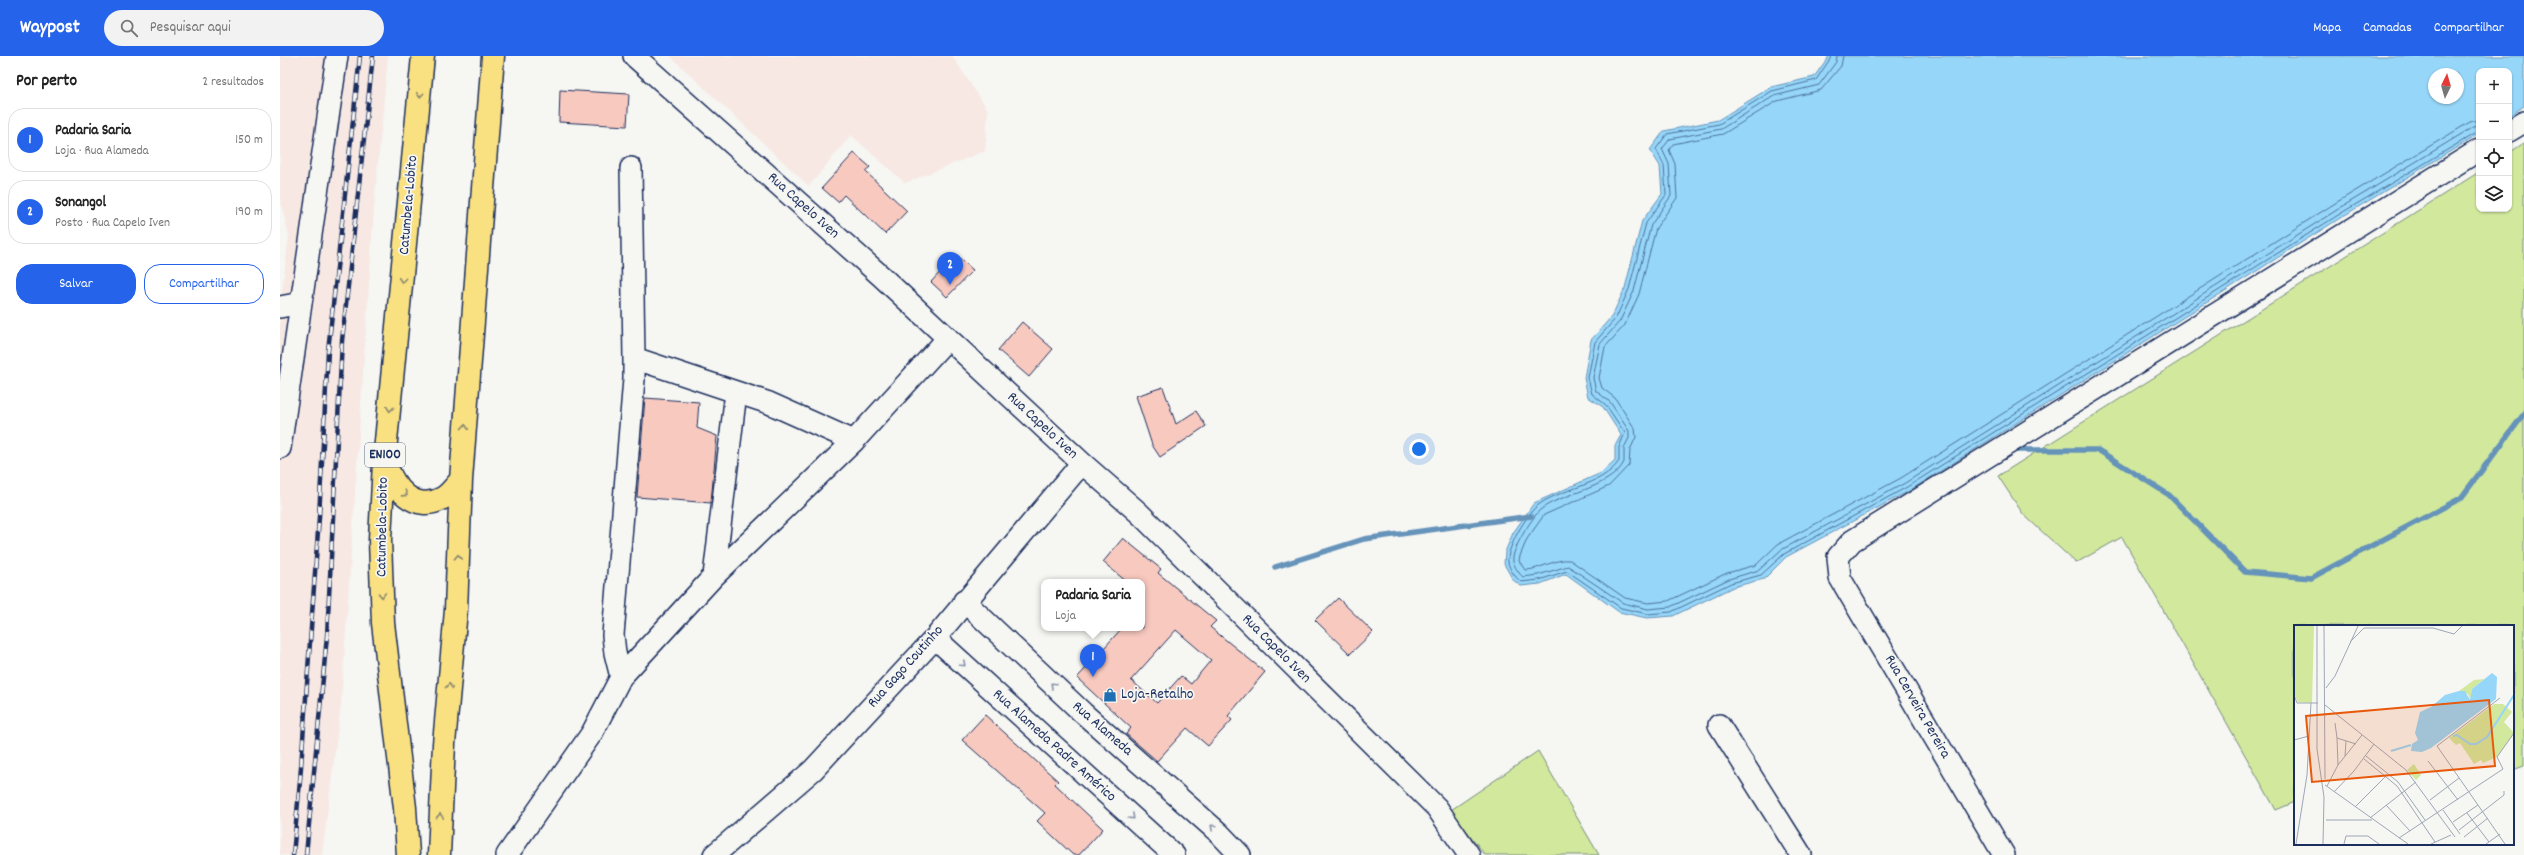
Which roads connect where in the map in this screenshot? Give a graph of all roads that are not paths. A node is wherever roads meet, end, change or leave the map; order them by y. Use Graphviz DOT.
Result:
graph roads {
  1 [pos="337,56"];
  2 [pos="423,56"];
  3 [pos="493,56"];
  4 [pos="634,56"];
  5 [pos="2524,122"];
  6 [pos="2512,129"];
  7 [pos="2476,152"];
  8 [pos="631,168"];
  9 [pos="301,303"];
  10 [pos="280,307"];
  11 [pos="948,338"];
  12 [pos="634,358"];
  13 [pos="736,392"];
  14 [pos="854,441"];
  15 [pos="280,448"];
  16 [pos="384,462"];
  17 [pos="1082,463"];
  18 [pos="461,480"];
  19 [pos="714,576"];
  20 [pos="964,601"];
  21 [pos="935,638"];
  22 [pos="621,677"];
  23 [pos="1719,725"];
  24 [pos="408,855"];
  25 [pos="440,855"];
  26 [pos="508,855"];
  27 [pos="714,855"];
  28 [pos="1174,855"];
  29 [pos="1240,855"];
  30 [pos="1468,855"];
  31 [pos="1801,855"];
  32 [pos="2004,855"];
  1 -- 9 [label="street"];
  2 -- 16 [label="highway, Catumbela-Lobito / EN100, one-way"];
  18 -- 3 [label="highway, one-way"];
  4 -- 11 [label="street, Rua Capelo Iven"];
  5 -- 6 [label="street"];
  7 -- 32 [label="street, Rua Cerveira Pereira"];
  8 -- 12 [label="street"];
  9 -- 10 [label="street"];
  9 -- 15 [label="street"];
  11 -- 14 [label="street"];
  11 -- 17 [label="street, Rua Capelo Iven"];
  12 -- 13 [label="street"];
  12 -- 22 [label="street"];
  13 -- 14 [label="street"];
  13 -- 19 [label="street"];
  14 -- 19 [label="street"];
  16 -- 18 [label="highway, one-way"];
  16 -- 24 [label="highway, Catumbela-Lobito / EN100, one-way"];
  17 -- 20 [label="street, Rua Gago Coutinho"];
  17 -- 30 [label="street, Rua Capelo Iven"];
  25 -- 18 [label="highway, one-way"];
  19 -- 22 [label="street"];
  20 -- 21 [label="street, Rua Gago Coutinho"];
  29 -- 20 [label="street, Rua Alameda, one-way"];
  21 -- 27 [label="street, Rua Gago Coutinho"];
  21 -- 28 [label="street, Rua Alameda Padre Américo, one-way"];
  22 -- 26 [label="street"];
  23 -- 31 [label="street"];
}
